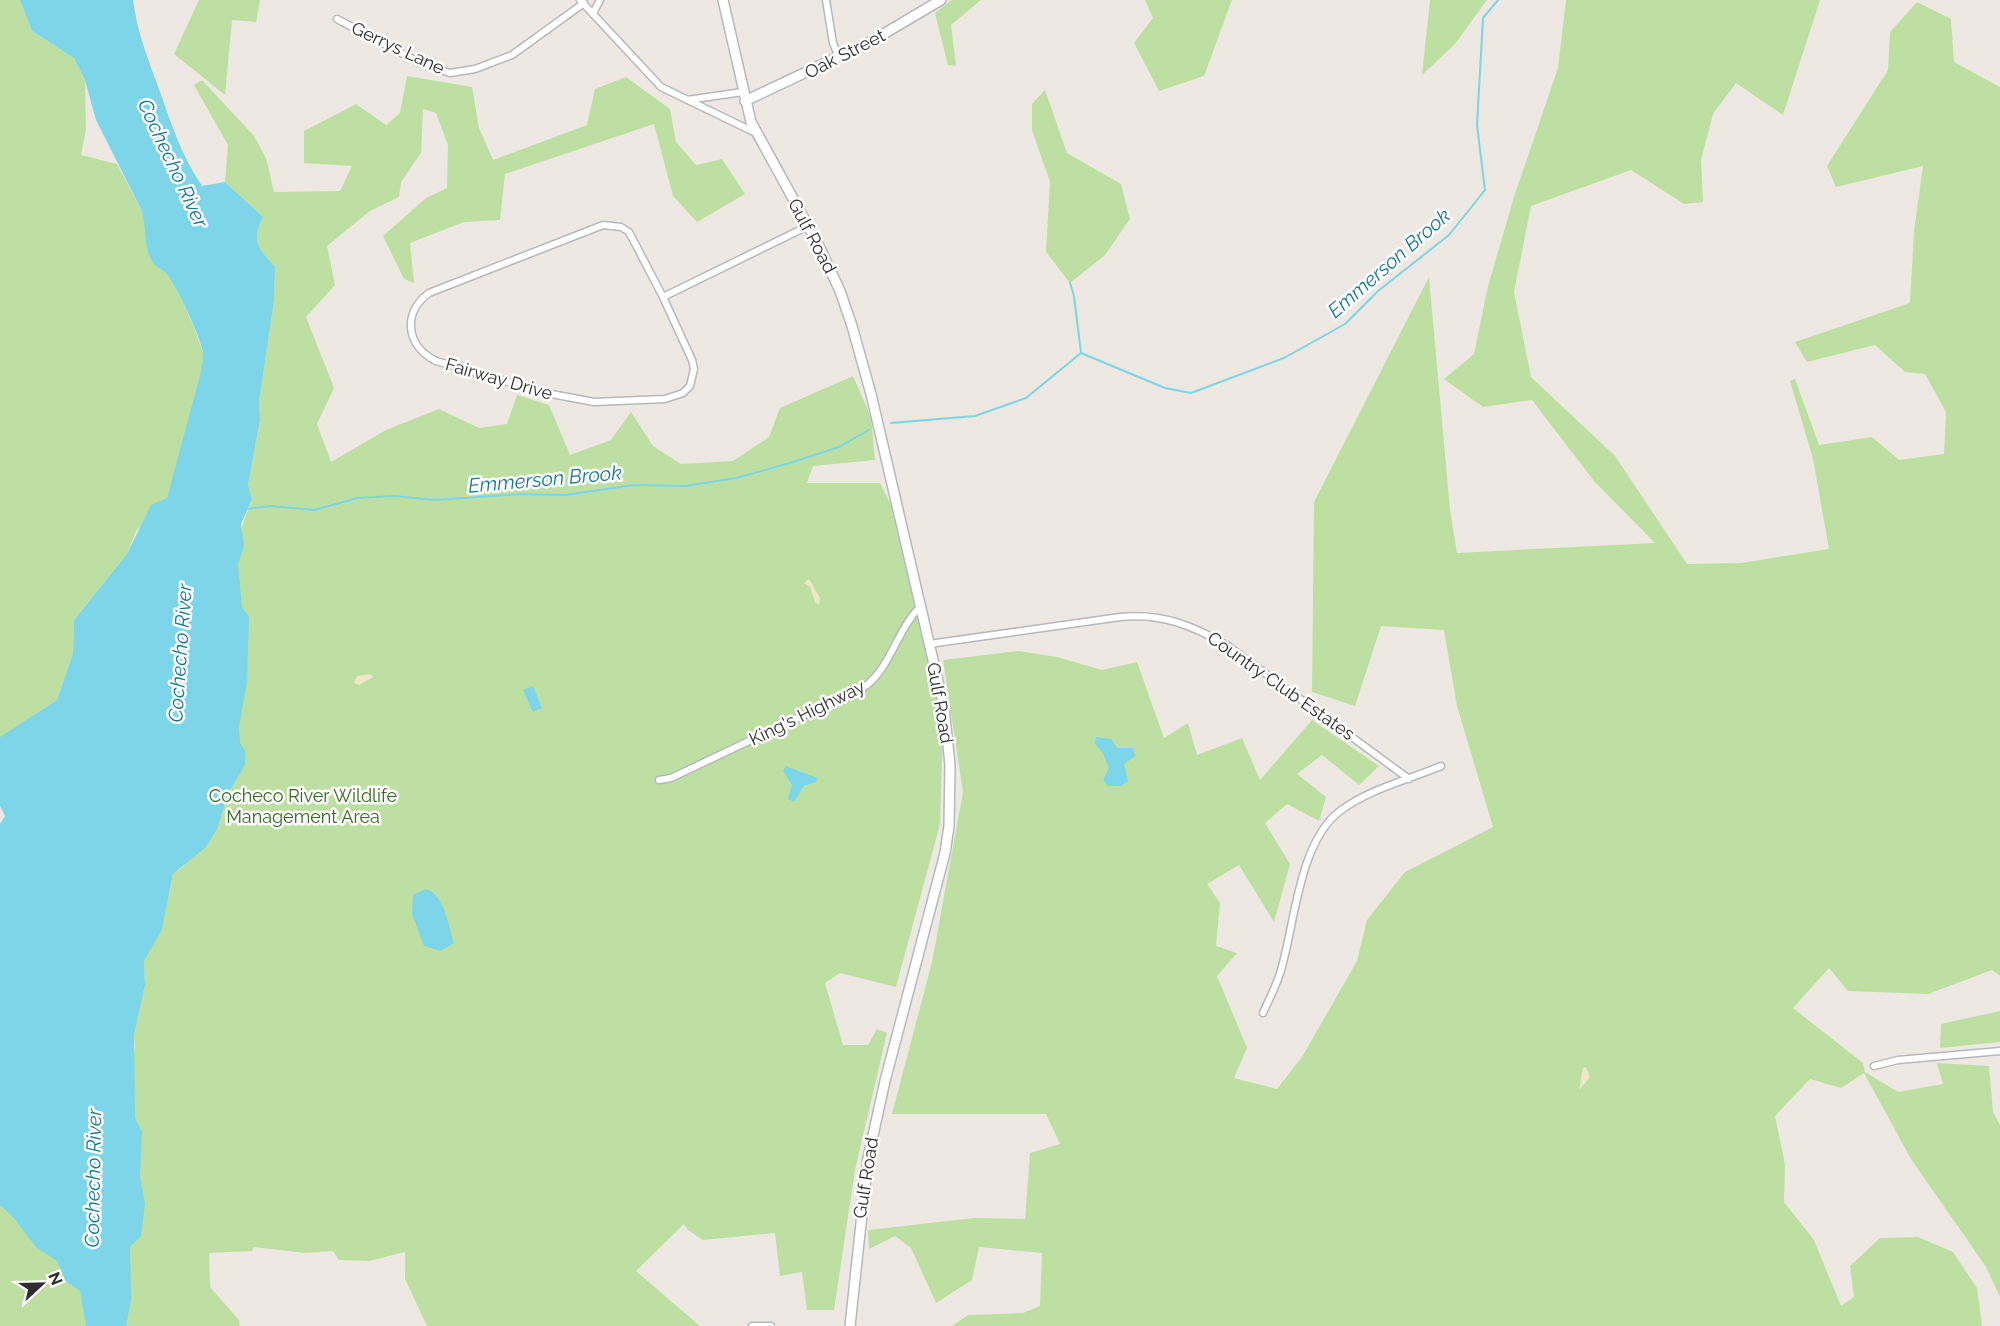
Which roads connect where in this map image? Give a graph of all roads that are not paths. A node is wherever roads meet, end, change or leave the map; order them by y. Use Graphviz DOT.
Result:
graph roads {
  1 [pos="600,0"];
  2 [pos="723,0"];
  3 [pos="826,0"];
  4 [pos="922,0"];
  5 [pos="941,0"];
  6 [pos="582,2"];
  7 [pos="926,10"];
  8 [pos="593,13"];
  9 [pos="337,19"];
  10 [pos="840,57"];
  11 [pos="745,99"];
  12 [pos="687,100"];
  13 [pos="756,134"];
  14 [pos="808,226"];
  15 [pos="663,297"];
  16 [pos="920,606"];
  17 [pos="929,644"];
  18 [pos="1441,766"];
  19 [pos="1409,779"];
  20 [pos="659,780"];
  21 [pos="1263,1013"];
  22 [pos="2000,1051"];
  23 [pos="1874,1066"];
  24 [pos="752,1326"];
  25 [pos="771,1326"];
  26 [pos="850,1326"];
  1 -- 8 [label="street"];
  2 -- 11 [label="street, Gulf Road"];
  3 -- 10 [label="street"];
  4 -- 7 [label="street"];
  5 -- 7 [label="street, Oak Street"];
  6 -- 8 [label="street"];
  6 -- 9 [label="street, Gerrys Lane"];
  7 -- 10 [label="street, Oak Street"];
  8 -- 12 [label="street"];
  10 -- 11 [label="street, Oak Street"];
  11 -- 12 [label="street"];
  11 -- 13 [label="street, Gulf Road"];
  12 -- 13 [label="street"];
  13 -- 14 [label="street, Gulf Road"];
  14 -- 15 [label="street"];
  14 -- 16 [label="street, Gulf Road"];
  15 -- 15 [label="street, Fairway Drive"];
  16 -- 17 [label="street, Gulf Road"];
  16 -- 20 [label="street, King's Highway"];
  17 -- 19 [label="street, Country Club Estates"];
  17 -- 26 [label="street, Gulf Road"];
  18 -- 19 [label="street"];
  19 -- 21 [label="street"];
  22 -- 23 [label="street"];
  24 -- 25 [label="street"];
}
